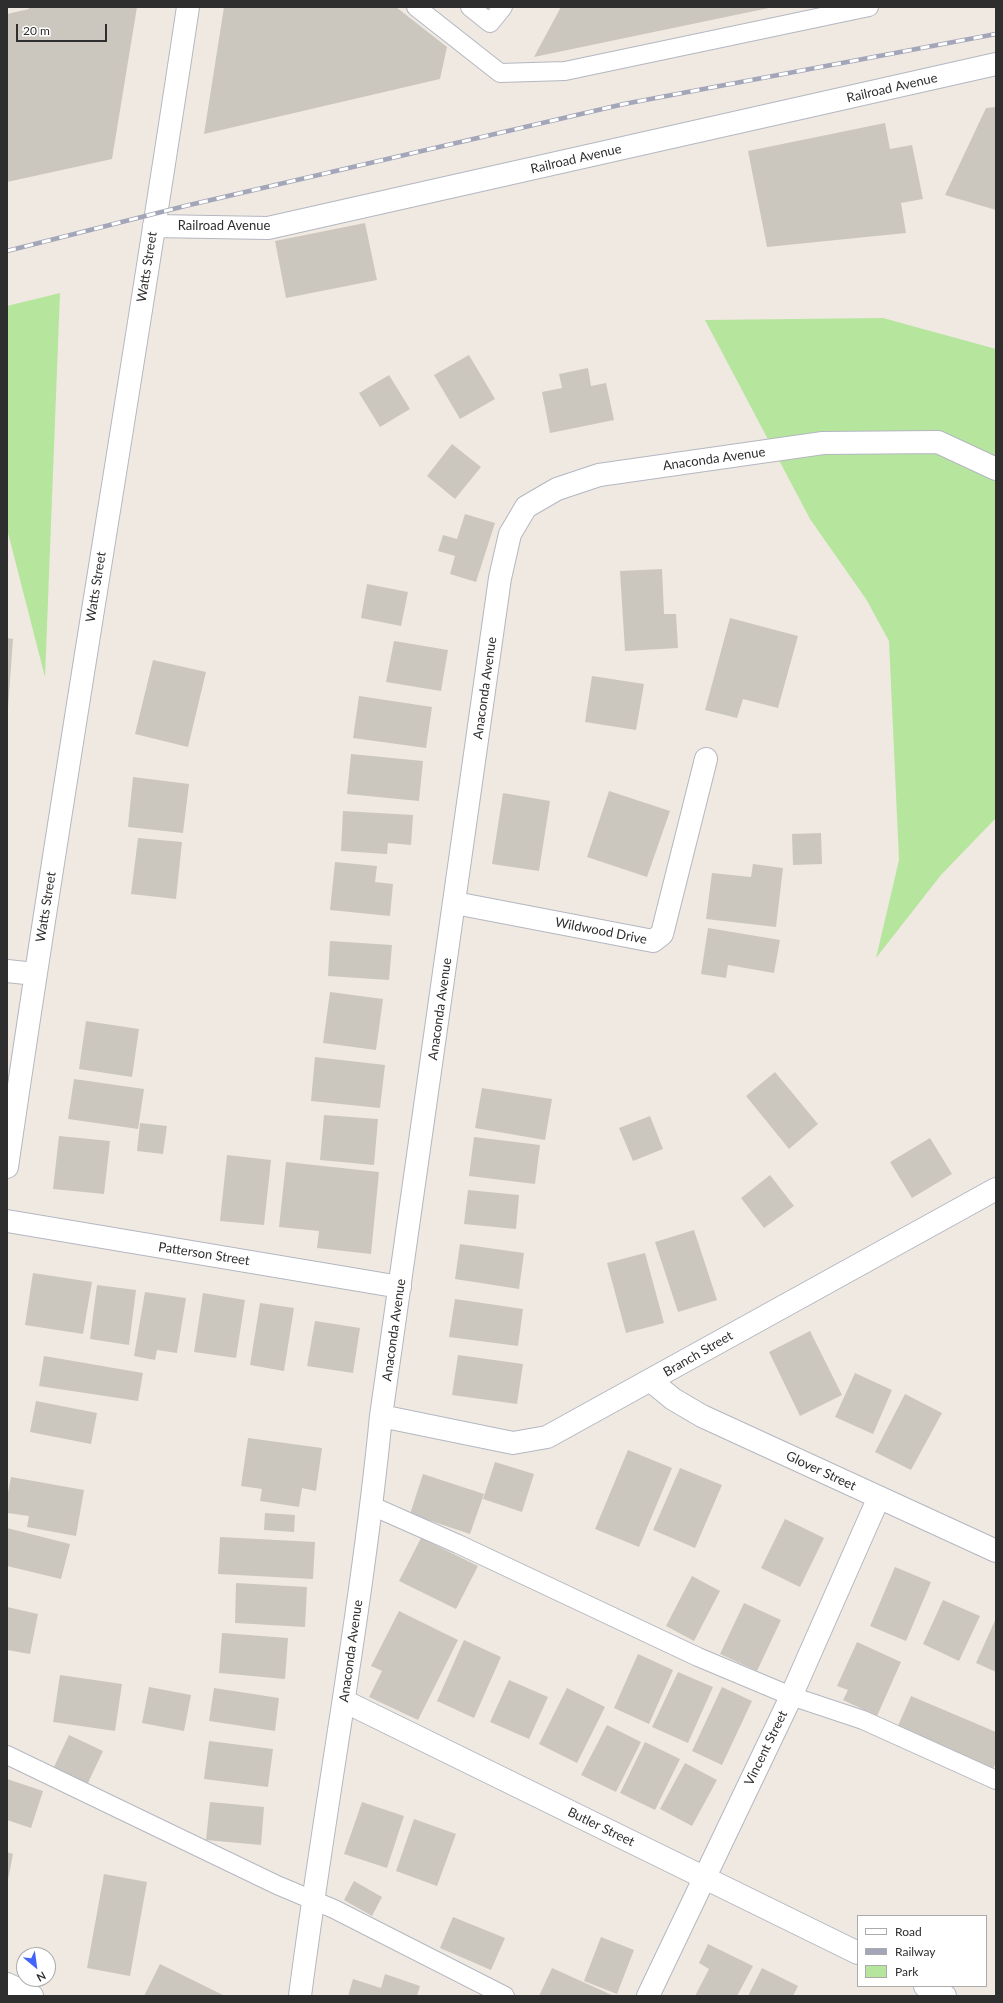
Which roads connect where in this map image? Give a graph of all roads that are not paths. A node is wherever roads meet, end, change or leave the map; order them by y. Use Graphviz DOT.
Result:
graph roads {
  1 [pos="188,7"];
  2 [pos="416,7"];
  3 [pos="470,7"];
  4 [pos="503,7"];
  5 [pos="869,7"];
  6 [pos="996,64"];
  7 [pos="154,226"];
  8 [pos="996,469"];
  9 [pos="706,759"];
  10 [pos="455,904"];
  11 [pos="7,971"];
  12 [pos="35,974"];
  13 [pos="7,1167"];
  14 [pos="996,1189"];
  15 [pos="7,1221"];
  16 [pos="400,1287"];
  17 [pos="651,1381"];
  18 [pos="381,1416"];
  19 [pos="879,1497"];
  20 [pos="372,1506"];
  21 [pos="996,1551"];
  22 [pos="791,1696"];
  23 [pos="344,1702"];
  24 [pos="7,1755"];
  25 [pos="996,1780"];
  26 [pos="704,1877"];
  27 [pos="313,1898"];
  28 [pos="857,1953"];
  29 [pos="7,1984"];
  30 [pos="927,1987"];
  31 [pos="32,1996"];
  32 [pos="300,1996"];
  33 [pos="505,1996"];
  34 [pos="648,1996"];
  35 [pos="945,1996"];
  1 -- 7 [label="street, Watts Street"];
  2 -- 5 [label="lane"];
  3 -- 4 [label="lane"];
  6 -- 7 [label="street, Railroad Avenue"];
  7 -- 12 [label="street, Watts Street"];
  8 -- 10 [label="street, Anaconda Avenue"];
  9 -- 10 [label="street, Wildwood Drive"];
  10 -- 16 [label="street, Anaconda Avenue"];
  11 -- 12 [label="street"];
  12 -- 13 [label="street, Watts Street"];
  14 -- 17 [label="street, Branch Street"];
  15 -- 16 [label="street, Patterson Street"];
  16 -- 18 [label="street, Anaconda Avenue"];
  17 -- 18 [label="street, Branch Street"];
  17 -- 19 [label="street, Glover Street"];
  18 -- 20 [label="street, Anaconda Avenue"];
  19 -- 21 [label="street, Glover Street"];
  19 -- 22 [label="street, Vincent Street"];
  20 -- 22 [label="lane"];
  20 -- 23 [label="street, Anaconda Avenue"];
  22 -- 25 [label="lane"];
  22 -- 26 [label="street, Vincent Street"];
  23 -- 26 [label="street, Butler Street"];
  23 -- 27 [label="street, Anaconda Avenue"];
  24 -- 27 [label="lane"];
  26 -- 28 [label="street, Butler Street"];
  26 -- 34 [label="street, Vincent Street"];
  27 -- 32 [label="street, Anaconda Avenue"];
  27 -- 33 [label="lane"];
  29 -- 31 [label="street"];
  30 -- 35 [label="street"];
}
